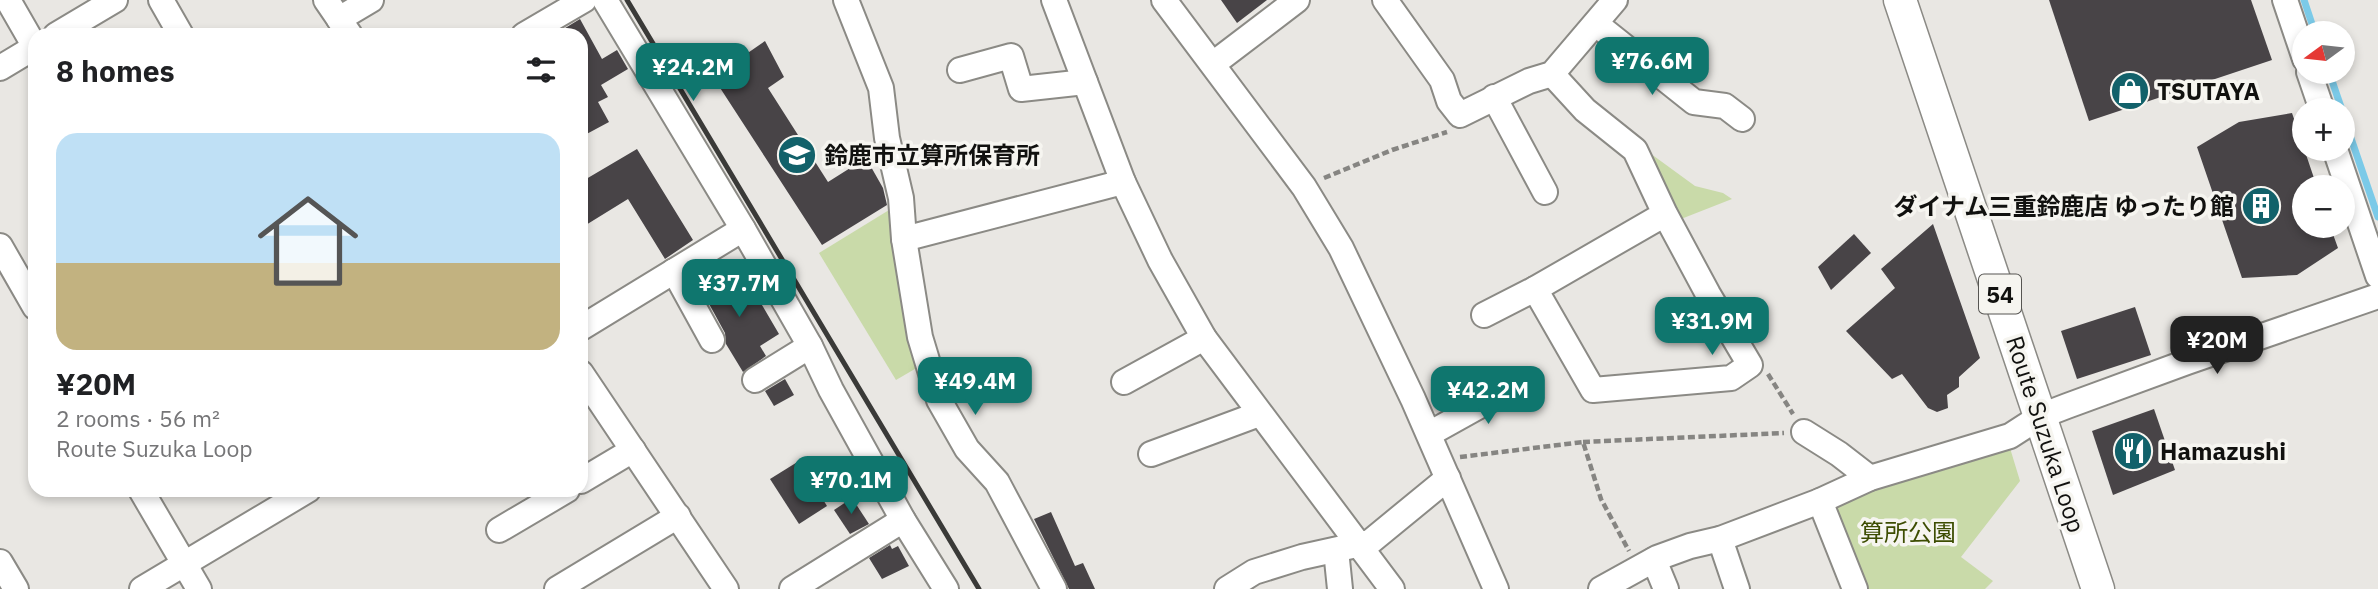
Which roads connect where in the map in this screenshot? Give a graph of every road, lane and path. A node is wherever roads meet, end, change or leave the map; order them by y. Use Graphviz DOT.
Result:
graph roads {
  1 [pos="8,0"];
  2 [pos="115,0"];
  3 [pos="161,0"];
  4 [pos="371,0"];
  5 [pos="584,0"];
  6 [pos="605,0"];
  7 [pos="846,0"];
  8 [pos="1054,0"];
  9 [pos="1164,0"];
  10 [pos="1297,0"];
  11 [pos="1385,0"];
  12 [pos="1615,0"];
  13 [pos="1900,0"];
  14 [pos="2285,0"];
  15 [pos="338,18"];
  16 [pos="2292,21"];
  17 [pos="1596,24"];
  18 [pos="68,28"];
  19 [pos="177,28"];
  20 [pos="536,28"];
  21 [pos="28,35"];
  22 [pos="28,51"];
  23 [pos="1213,64"];
  24 [pos="0,68"];
  25 [pos="960,70"];
  26 [pos="1552,74"];
  27 [pos="1085,82"];
  28 [pos="1494,97"];
  29 [pos="1460,115"];
  30 [pos="1742,119"];
  31 [pos="2339,161"];
  32 [pos="1123,182"];
  33 [pos="1304,187"];
  34 [pos="1545,192"];
  35 [pos="1665,214"];
  36 [pos="743,229"];
  37 [pos="904,240"];
  38 [pos="0,246"];
  39 [pos="674,271"];
  40 [pos="2378,275"];
  41 [pos="1535,289"];
  42 [pos="28,295"];
  43 [pos="2378,296"];
  44 [pos="1484,315"];
  45 [pos="588,324"];
  46 [pos="1204,338"];
  47 [pos="712,340"];
  48 [pos="810,346"];
  49 [pos="1750,365"];
  50 [pos="755,380"];
  51 [pos="1526,380"];
  52 [pos="1124,382"];
  53 [pos="588,383"];
  54 [pos="1259,414"];
  55 [pos="2042,416"];
  56 [pos="1804,432"];
  57 [pos="1429,434"];
  58 [pos="1583,442"];
  59 [pos="633,450"];
  60 [pos="1151,454"];
  61 [pos="1444,469"];
  62 [pos="588,477"];
  63 [pos="1870,478"];
  64 [pos="145,497"];
  65 [pos="296,497"];
  66 [pos="554,497"];
  67 [pos="1820,501"];
  68 [pos="678,516"];
  69 [pos="903,520"];
  70 [pos="499,530"];
  71 [pos="1720,539"];
  72 [pos="1347,548"];
  73 [pos="0,562"];
  74 [pos="184,564"];
  75 [pos="1646,564"];
  76 [pos="16,589"];
  77 [pos="142,589"];
  78 [pos="199,589"];
  79 [pos="557,589"];
  80 [pos="726,589"];
  81 [pos="792,589"];
  82 [pos="946,589"];
  83 [pos="1054,589"];
  84 [pos="1227,589"];
  85 [pos="1340,589"];
  86 [pos="1392,589"];
  87 [pos="1496,589"];
  88 [pos="1601,589"];
  89 [pos="1666,589"];
  90 [pos="1737,589"];
  91 [pos="1855,589"];
  92 [pos="2098,589"];
  1 -- 21 [label="street"];
  2 -- 18 [label="street"];
  3 -- 19 [label="street"];
  4 -- 15 [label="street"];
  5 -- 20 [label="street"];
  6 -- 36 [label="street"];
  7 -- 37 [label="street"];
  8 -- 27 [label="street"];
  9 -- 23 [label="street"];
  10 -- 23 [label="street"];
  11 -- 29 [label="street"];
  12 -- 17 [label="street"];
  13 -- 55 [label="main road, Route Suzuka Loop / 54"];
  14 -- 16 [label="street"];
  17 -- 26 [label="street"];
  17 -- 30 [label="street"];
  22 -- 24 [label="street"];
  23 -- 33 [label="street"];
  25 -- 27 [label="street"];
  26 -- 28 [label="street"];
  26 -- 35 [label="street"];
  27 -- 32 [label="street"];
  28 -- 29 [label="street"];
  28 -- 34 [label="street"];
  29 -- 33 [label="path"];
  31 -- 40 [label="street"];
  32 -- 37 [label="street"];
  32 -- 46 [label="street"];
  33 -- 57 [label="street"];
  35 -- 41 [label="street"];
  35 -- 49 [label="street"];
  36 -- 39 [label="street"];
  36 -- 48 [label="street"];
  37 -- 83 [label="street"];
  38 -- 42 [label="street"];
  39 -- 45 [label="street"];
  39 -- 47 [label="street"];
  41 -- 44 [label="street"];
  41 -- 49 [label="street"];
  43 -- 55 [label="street"];
  46 -- 52 [label="street"];
  46 -- 54 [label="street"];
  48 -- 50 [label="street"];
  48 -- 69 [label="street"];
  49 -- 56 [label="path"];
  51 -- 57 [label="street"];
  53 -- 59 [label="street"];
  54 -- 60 [label="street"];
  54 -- 72 [label="street"];
  55 -- 63 [label="street"];
  55 -- 92 [label="main road, Route Suzuka Loop / 54"];
  56 -- 58 [label="path"];
  56 -- 63 [label="street"];
  57 -- 61 [label="street"];
  58 -- 61 [label="path"];
  58 -- 75 [label="path"];
  59 -- 62 [label="street"];
  59 -- 68 [label="street"];
  61 -- 72 [label="street"];
  61 -- 87 [label="street"];
  63 -- 67 [label="street"];
  64 -- 74 [label="street"];
  65 -- 74 [label="street"];
  66 -- 70 [label="street"];
  67 -- 71 [label="street"];
  67 -- 91 [label="street"];
  68 -- 79 [label="street"];
  68 -- 80 [label="street"];
  69 -- 81 [label="street"];
  69 -- 82 [label="street"];
  71 -- 75 [label="street"];
  71 -- 90 [label="street"];
  72 -- 84 [label="street"];
  72 -- 85 [label="street"];
  72 -- 86 [label="street"];
  73 -- 76 [label="street"];
  74 -- 77 [label="street"];
  74 -- 78 [label="street"];
  75 -- 88 [label="street"];
  75 -- 89 [label="street"];
}
